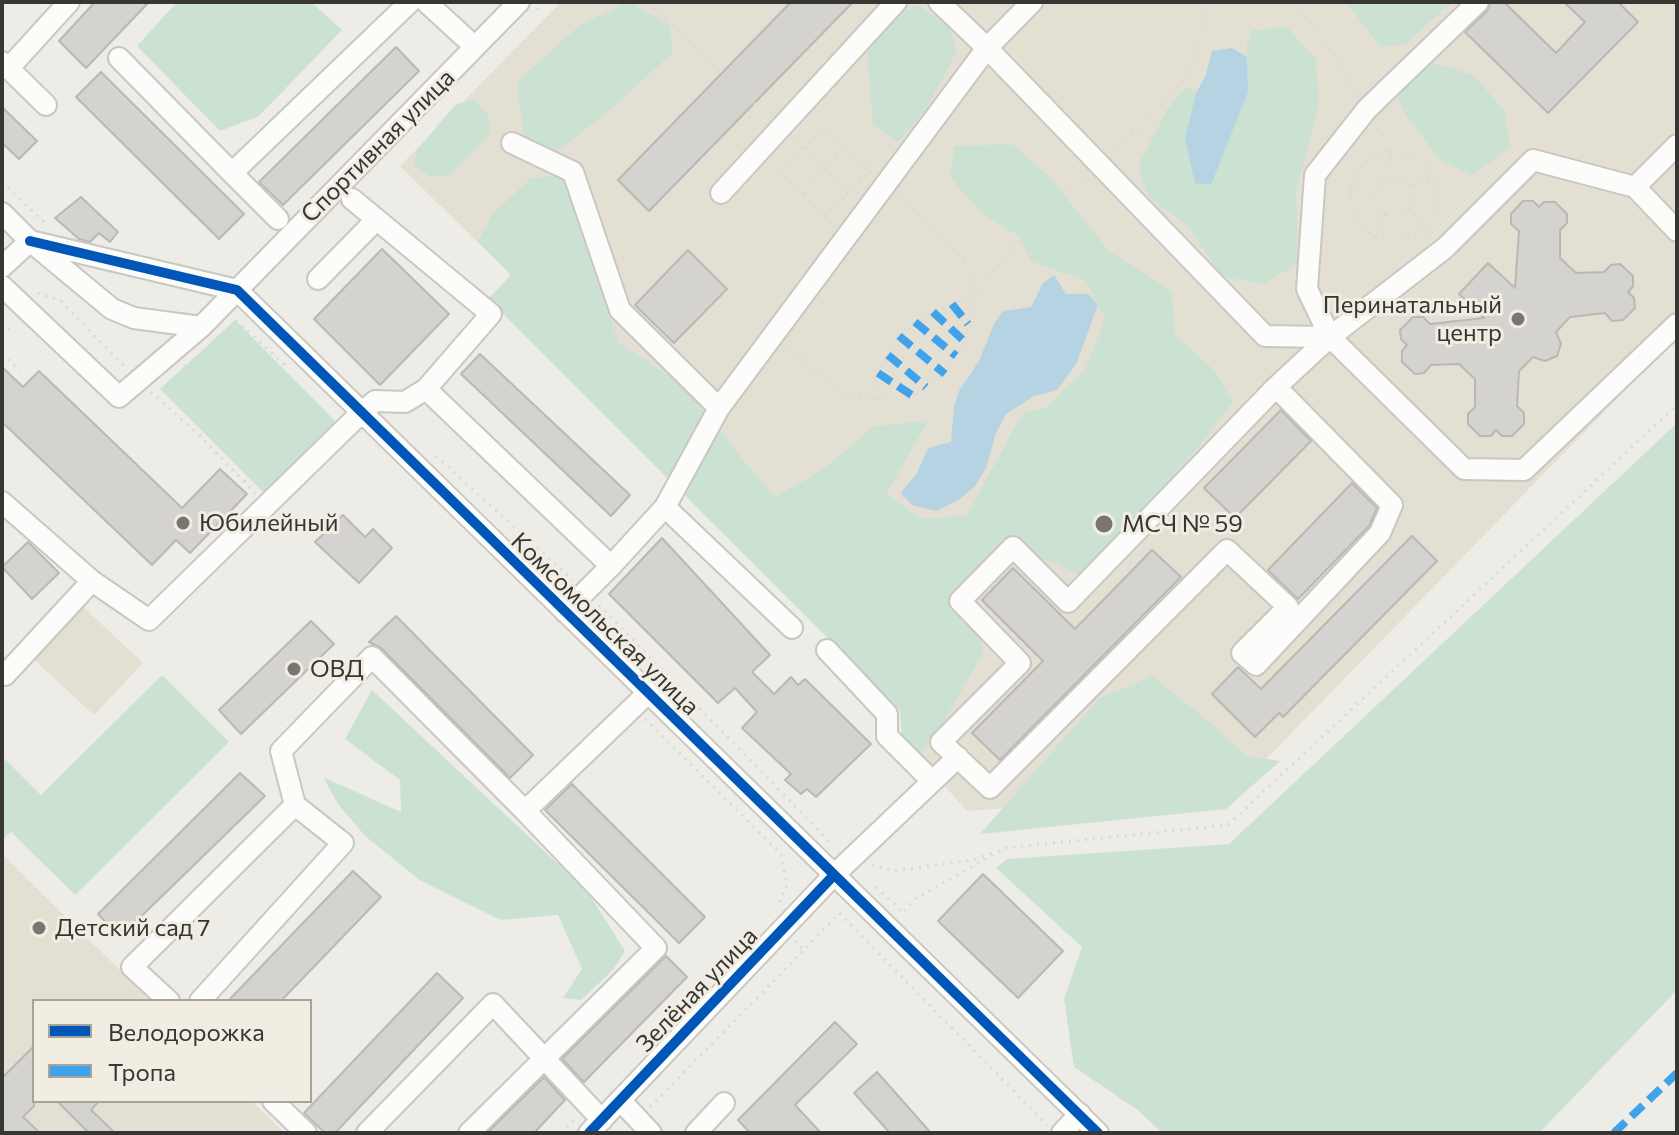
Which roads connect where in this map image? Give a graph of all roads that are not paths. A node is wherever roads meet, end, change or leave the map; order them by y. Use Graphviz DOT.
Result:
graph roads {
  1 [pos="69,2"];
  2 [pos="410,2"];
  3 [pos="426,2"];
  4 [pos="896,2"];
  5 [pos="939,2"];
  6 [pos="1032,2"];
  7 [pos="1478,2"];
  8 [pos="526,8"];
  9 [pos="475,47"];
  10 [pos="987,48"];
  11 [pos="119,58"];
  12 [pos="5,66"];
  13 [pos="46,105"];
  14 [pos="512,143"];
  15 [pos="1677,145"];
  16 [pos="232,173"];
  17 [pos="1635,187"];
  18 [pos="721,193"];
  19 [pos="352,199"];
  20 [pos="2,213"];
  21 [pos="278,219"];
  22 [pos="375,221"];
  23 [pos="1677,231"];
  24 [pos="30,241"];
  25 [pos="117,262"];
  26 [pos="2,267"];
  27 [pos="318,279"];
  28 [pos="2,286"];
  29 [pos="237,290"];
  30 [pos="102,300"];
  31 [pos="1677,324"];
  32 [pos="201,327"];
  33 [pos="1330,337"];
  34 [pos="1276,387"];
  35 [pos="426,389"];
  36 [pos="719,408"];
  37 [pos="354,419"];
  38 [pos="2,502"];
  39 [pos="665,507"];
  40 [pos="611,566"];
  41 [pos="92,581"];
  42 [pos="565,612"];
  43 [pos="792,628"];
  44 [pos="827,650"];
  45 [pos="5,675"];
  46 [pos="641,700"];
  47 [pos="958,757"];
  48 [pos="932,781"];
  49 [pos="295,805"];
  50 [pos="525,811"];
  51 [pos="842,868"];
  52 [pos="167,999"];
  53 [pos="202,999"];
  54 [pos="545,1059"];
  55 [pos="620,1100"];
  56 [pos="275,1103"];
  57 [pos="724,1103"];
  58 [pos="1080,1114"];
  59 [pos="595,1126"];
  60 [pos="644,1126"];
  61 [pos="306,1133"];
  62 [pos="367,1133"];
  63 [pos="469,1133"];
  64 [pos="696,1133"];
  65 [pos="1062,1133"];
  66 [pos="1098,1133"];
  1 -- 12 [label="street"];
  2 -- 16 [label="street"];
  3 -- 9 [label="street"];
  4 -- 18 [label="street"];
  5 -- 10 [label="street"];
  6 -- 10 [label="street"];
  7 -- 33 [label="street"];
  8 -- 9 [label="street, Спортивная улица"];
  9 -- 29 [label="street, Спортивная улица"];
  10 -- 33 [label="street"];
  10 -- 36 [label="street"];
  11 -- 16 [label="street"];
  12 -- 13 [label="street"];
  14 -- 36 [label="street"];
  15 -- 17 [label="street"];
  16 -- 21 [label="street"];
  17 -- 23 [label="street"];
  17 -- 33 [label="street"];
  19 -- 22 [label="street"];
  20 -- 24 [label="street"];
  22 -- 27 [label="street"];
  22 -- 35 [label="street"];
  24 -- 25 [label="street"];
  24 -- 26 [label="street"];
  24 -- 30 [label="street"];
  25 -- 29 [label="street"];
  25 -- 30 [label="street"];
  28 -- 32 [label="street"];
  29 -- 32 [label="street"];
  29 -- 37 [label="street, Комсомольская улица"];
  30 -- 32 [label="street"];
  31 -- 33 [label="street"];
  33 -- 34 [label="street"];
  34 -- 47 [label="street"];
  34 -- 47 [label="street"];
  35 -- 37 [label="street"];
  35 -- 40 [label="street"];
  36 -- 39 [label="street"];
  37 -- 41 [label="street"];
  37 -- 42 [label="street, Комсомольская улица"];
  38 -- 41 [label="street"];
  39 -- 40 [label="street"];
  39 -- 43 [label="street"];
  40 -- 42 [label="street"];
  41 -- 45 [label="street"];
  42 -- 46 [label="street, Комсомольская улица"];
  44 -- 48 [label="street"];
  46 -- 50 [label="street"];
  46 -- 51 [label="street, Комсомольская улица"];
  47 -- 48 [label="street, Зелёная улица"];
  48 -- 51 [label="street, Зелёная улица"];
  49 -- 50 [label="street"];
  49 -- 52 [label="street"];
  49 -- 53 [label="street"];
  50 -- 54 [label="street"];
  51 -- 55 [label="street, Зелёная улица"];
  51 -- 58 [label="street, Комсомольская улица"];
  54 -- 59 [label="street"];
  54 -- 62 [label="street"];
  54 -- 63 [label="street"];
  55 -- 59 [label="street, Зелёная улица"];
  55 -- 60 [label="street"];
  56 -- 61 [label="street"];
  57 -- 64 [label="street"];
  58 -- 65 [label="street"];
  58 -- 66 [label="street, Комсомольская улица"];
}
